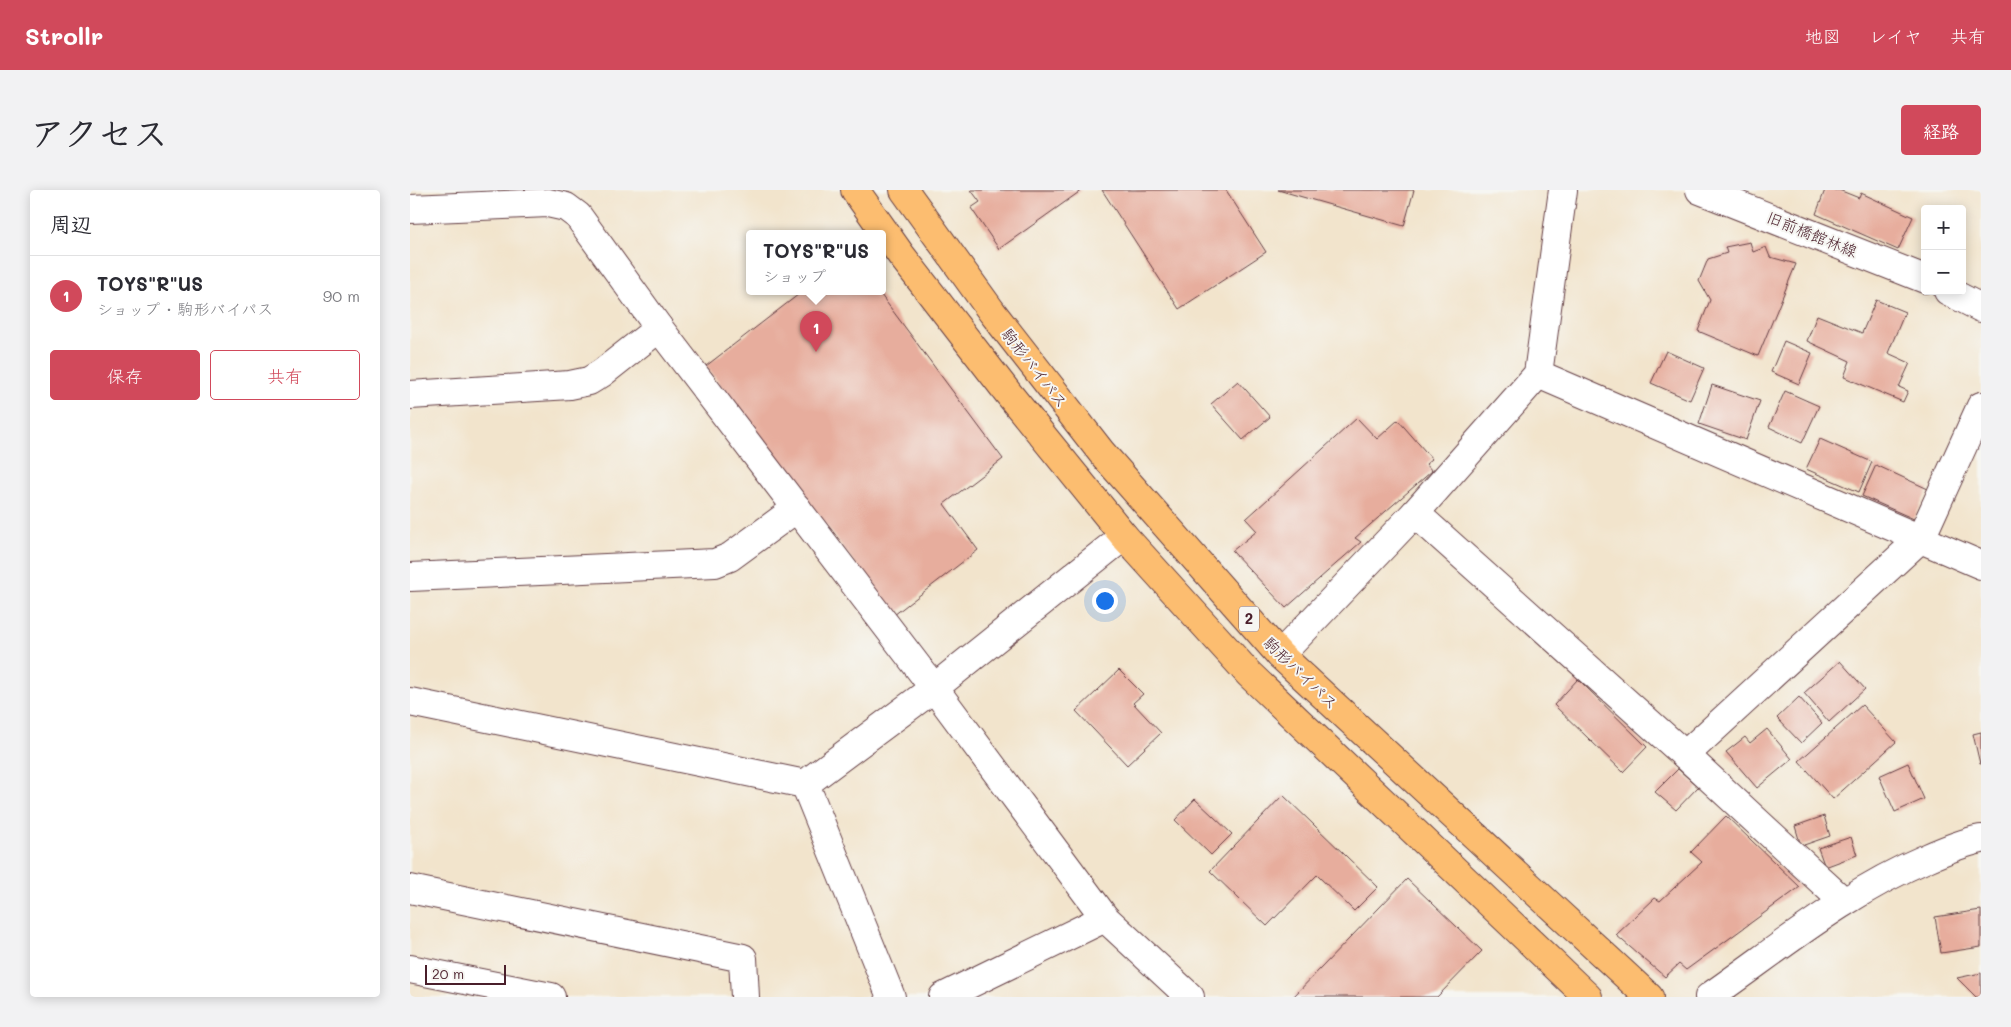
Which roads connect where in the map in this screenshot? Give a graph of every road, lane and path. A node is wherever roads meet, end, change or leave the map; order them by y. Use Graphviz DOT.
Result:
graph roads {
  1 [pos="855,190"];
  2 [pos="904,190"];
  3 [pos="1563,190"];
  4 [pos="1700,190"];
  5 [pos="1748,198"];
  6 [pos="410,209"];
  7 [pos="883,230"];
  8 [pos="886,234"];
  9 [pos="1921,277"];
  10 [pos="1956,295"];
  11 [pos="1981,308"];
  12 [pos="659,328"];
  13 [pos="1538,374"];
  14 [pos="410,395"];
  15 [pos="1981,406"];
  16 [pos="797,508"];
  17 [pos="1415,514"];
  18 [pos="1124,536"];
  19 [pos="1921,538"];
  20 [pos="1981,565"];
  21 [pos="410,578"];
  22 [pos="1280,655"];
  23 [pos="934,688"];
  24 [pos="410,702"];
  25 [pos="1685,756"];
  26 [pos="805,784"];
  27 [pos="1981,839"];
  28 [pos="410,889"];
  29 [pos="1843,901"];
  30 [pos="1105,918"];
  31 [pos="410,969"];
  32 [pos="544,996"];
  33 [pos="745,997"];
  34 [pos="891,997"];
  35 [pos="943,997"];
  36 [pos="1190,997"];
  37 [pos="1588,997"];
  38 [pos="1650,997"];
  39 [pos="1708,997"];
  1 -- 7 [label="main road, 2"];
  2 -- 22 [label="main road, 駒形バイパス / 2"];
  3 -- 13 [label="street"];
  4 -- 5 [label="street, 旧前橋館林線"];
  5 -- 9 [label="street, 旧前橋館林線"];
  6 -- 12 [label="street"];
  8 -- 18 [label="main road, 2"];
  10 -- 11 [label="street"];
  12 -- 14 [label="street"];
  12 -- 16 [label="street"];
  13 -- 17 [label="street"];
  13 -- 19 [label="street"];
  15 -- 19 [label="street"];
  16 -- 21 [label="street"];
  16 -- 23 [label="street"];
  17 -- 22 [label="street"];
  17 -- 25 [label="street"];
  18 -- 23 [label="street"];
  18 -- 37 [label="main road, 2"];
  19 -- 20 [label="street"];
  19 -- 25 [label="street"];
  22 -- 38 [label="main road, 駒形バイパス / 2"];
  23 -- 26 [label="street"];
  23 -- 30 [label="street"];
  24 -- 26 [label="street"];
  25 -- 29 [label="street"];
  26 -- 34 [label="street"];
  27 -- 29 [label="street"];
  28 -- 33 [label="street"];
  29 -- 39 [label="street"];
  30 -- 35 [label="street"];
  30 -- 36 [label="street"];
  31 -- 32 [label="street"];
}
